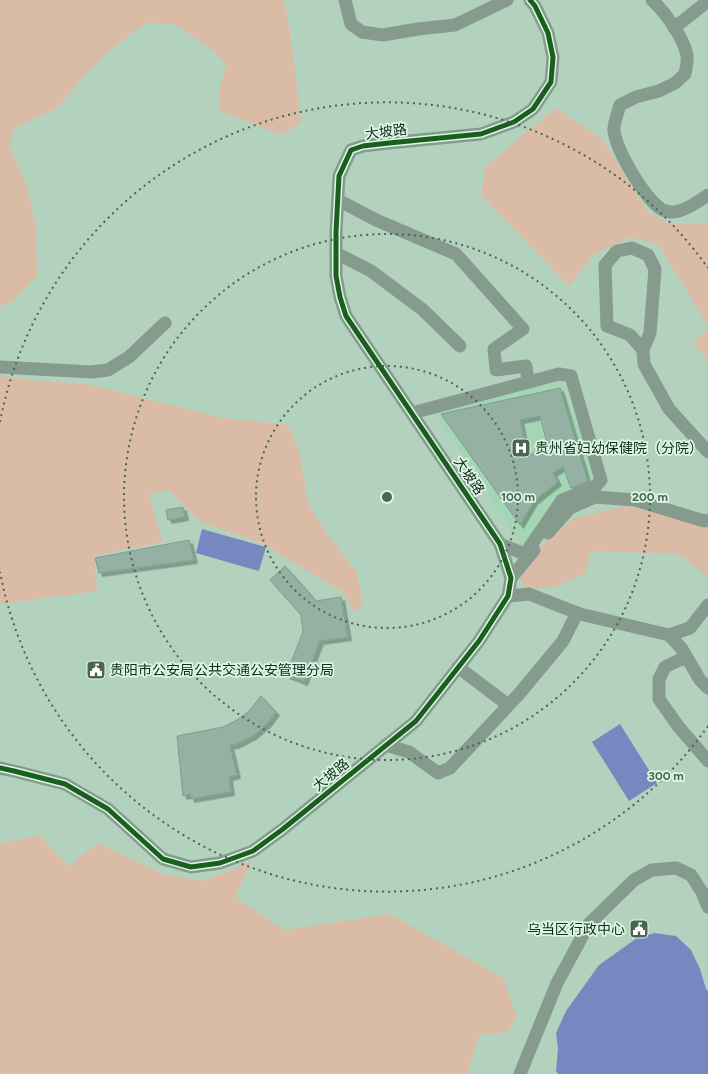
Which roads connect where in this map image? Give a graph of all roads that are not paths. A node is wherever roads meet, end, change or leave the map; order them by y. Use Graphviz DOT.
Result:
graph roads {
  1 [pos="345,0"];
  2 [pos="507,0"];
  3 [pos="530,0"];
  4 [pos="652,0"];
  5 [pos="708,1"];
  6 [pos="674,28"];
  7 [pos="708,194"];
  8 [pos="338,200"];
  9 [pos="336,253"];
  10 [pos="165,323"];
  11 [pos="460,346"];
  12 [pos="643,350"];
  13 [pos="0,367"];
  14 [pos="528,382"];
  15 [pos="412,413"];
  16 [pos="708,452"];
  17 [pos="708,520"];
  18 [pos="500,544"];
  19 [pos="511,578"];
  20 [pos="508,596"];
  21 [pos="708,605"];
  22 [pos="577,613"];
  23 [pos="670,635"];
  24 [pos="687,658"];
  25 [pos="458,667"];
  26 [pos="708,688"];
  27 [pos="508,705"];
  28 [pos="386,745"];
  29 [pos="708,761"];
  30 [pos="0,768"];
  31 [pos="705,891"];
  32 [pos="708,907"];
  33 [pos="520,1074"];
  1 -- 2 [label="street"];
  3 -- 8 [label="street, 大坡路"];
  4 -- 6 [label="street"];
  5 -- 6 [label="street"];
  6 -- 7 [label="street"];
  8 -- 9 [label="street, 大坡路"];
  8 -- 14 [label="street"];
  9 -- 11 [label="street"];
  9 -- 15 [label="street, 大坡路"];
  10 -- 13 [label="street"];
  12 -- 12 [label="street"];
  12 -- 16 [label="street"];
  14 -- 15 [label="street"];
  14 -- 18 [label="street"];
  15 -- 18 [label="street, 大坡路"];
  17 -- 19 [label="street"];
  18 -- 19 [label="street, 大坡路"];
  19 -- 20 [label="street, 大坡路"];
  20 -- 22 [label="street"];
  20 -- 25 [label="street, 大坡路"];
  21 -- 23 [label="street"];
  22 -- 23 [label="street"];
  22 -- 27 [label="street"];
  23 -- 24 [label="street"];
  24 -- 26 [label="street"];
  24 -- 29 [label="street"];
  25 -- 27 [label="street"];
  25 -- 28 [label="street, 大坡路"];
  27 -- 28 [label="street"];
  28 -- 30 [label="street, 大坡路"];
  31 -- 32 [label="street"];
  31 -- 33 [label="street"];
}
